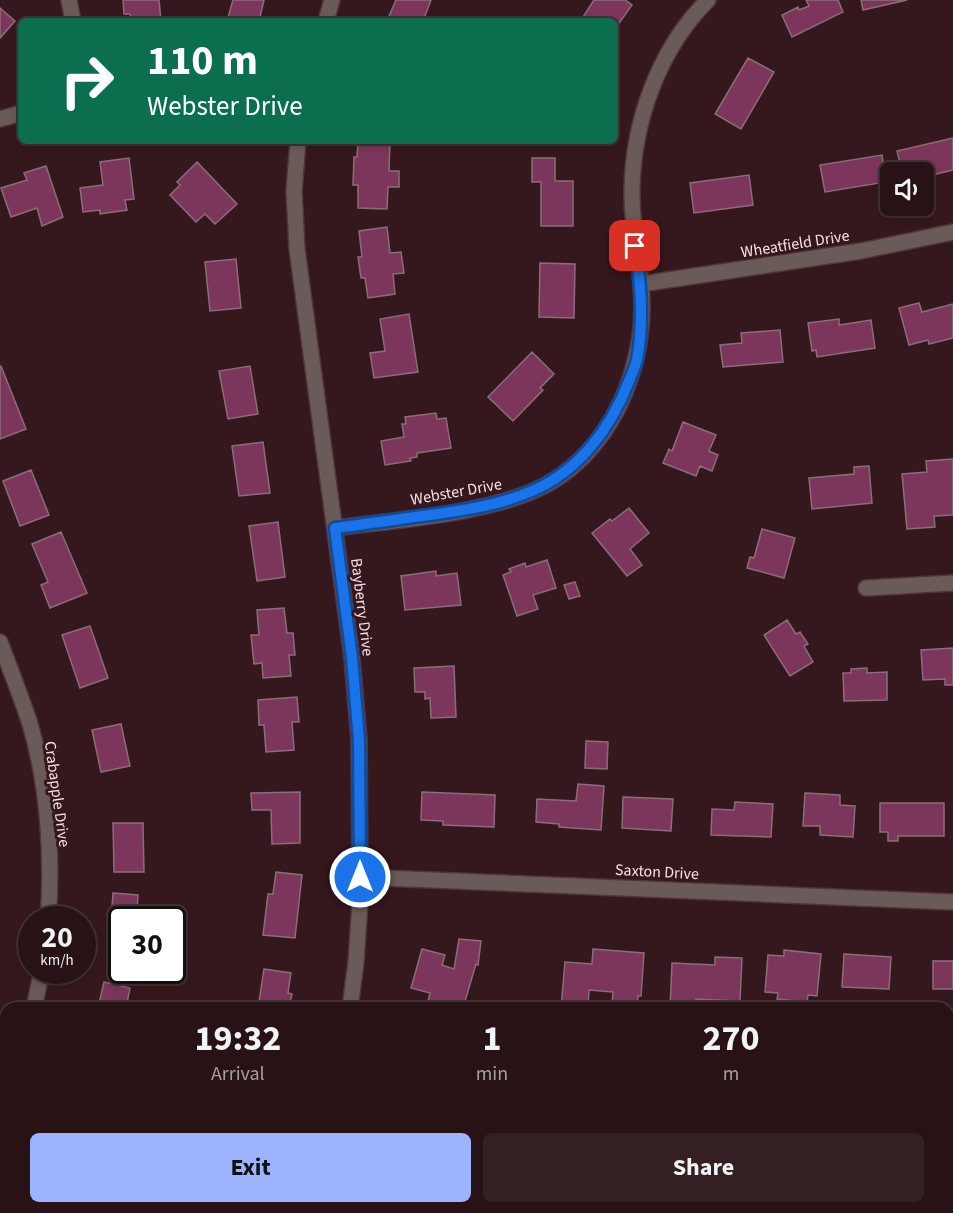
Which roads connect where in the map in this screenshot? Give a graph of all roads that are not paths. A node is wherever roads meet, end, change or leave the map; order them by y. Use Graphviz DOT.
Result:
graph roads {
  1 [pos="69,0"];
  2 [pos="332,0"];
  3 [pos="708,0"];
  4 [pos="72,18"];
  5 [pos="327,18"];
  6 [pos="18,114"];
  7 [pos="0,119"];
  8 [pos="298,144"];
  9 [pos="953,232"];
  10 [pos="641,284"];
  11 [pos="335,528"];
  12 [pos="953,583"];
  13 [pos="866,588"];
  14 [pos="0,642"];
  15 [pos="360,877"];
  16 [pos="953,902"];
  17 [pos="48,906"];
  18 [pos="39,984"];
  19 [pos="35,1002"];
  20 [pos="351,1002"];
  1 -- 4 [label="street"];
  2 -- 5 [label="street"];
  3 -- 10 [label="street, Webster Drive"];
  6 -- 7 [label="street"];
  8 -- 11 [label="street, Bayberry Drive"];
  9 -- 10 [label="street, Wheatfield Drive"];
  10 -- 11 [label="street, Webster Drive"];
  11 -- 15 [label="street, Bayberry Drive"];
  12 -- 13 [label="street"];
  14 -- 17 [label="street, Crabapple Drive"];
  15 -- 16 [label="street, Saxton Drive"];
  15 -- 20 [label="street, Bayberry Drive"];
  18 -- 19 [label="street"];
}
